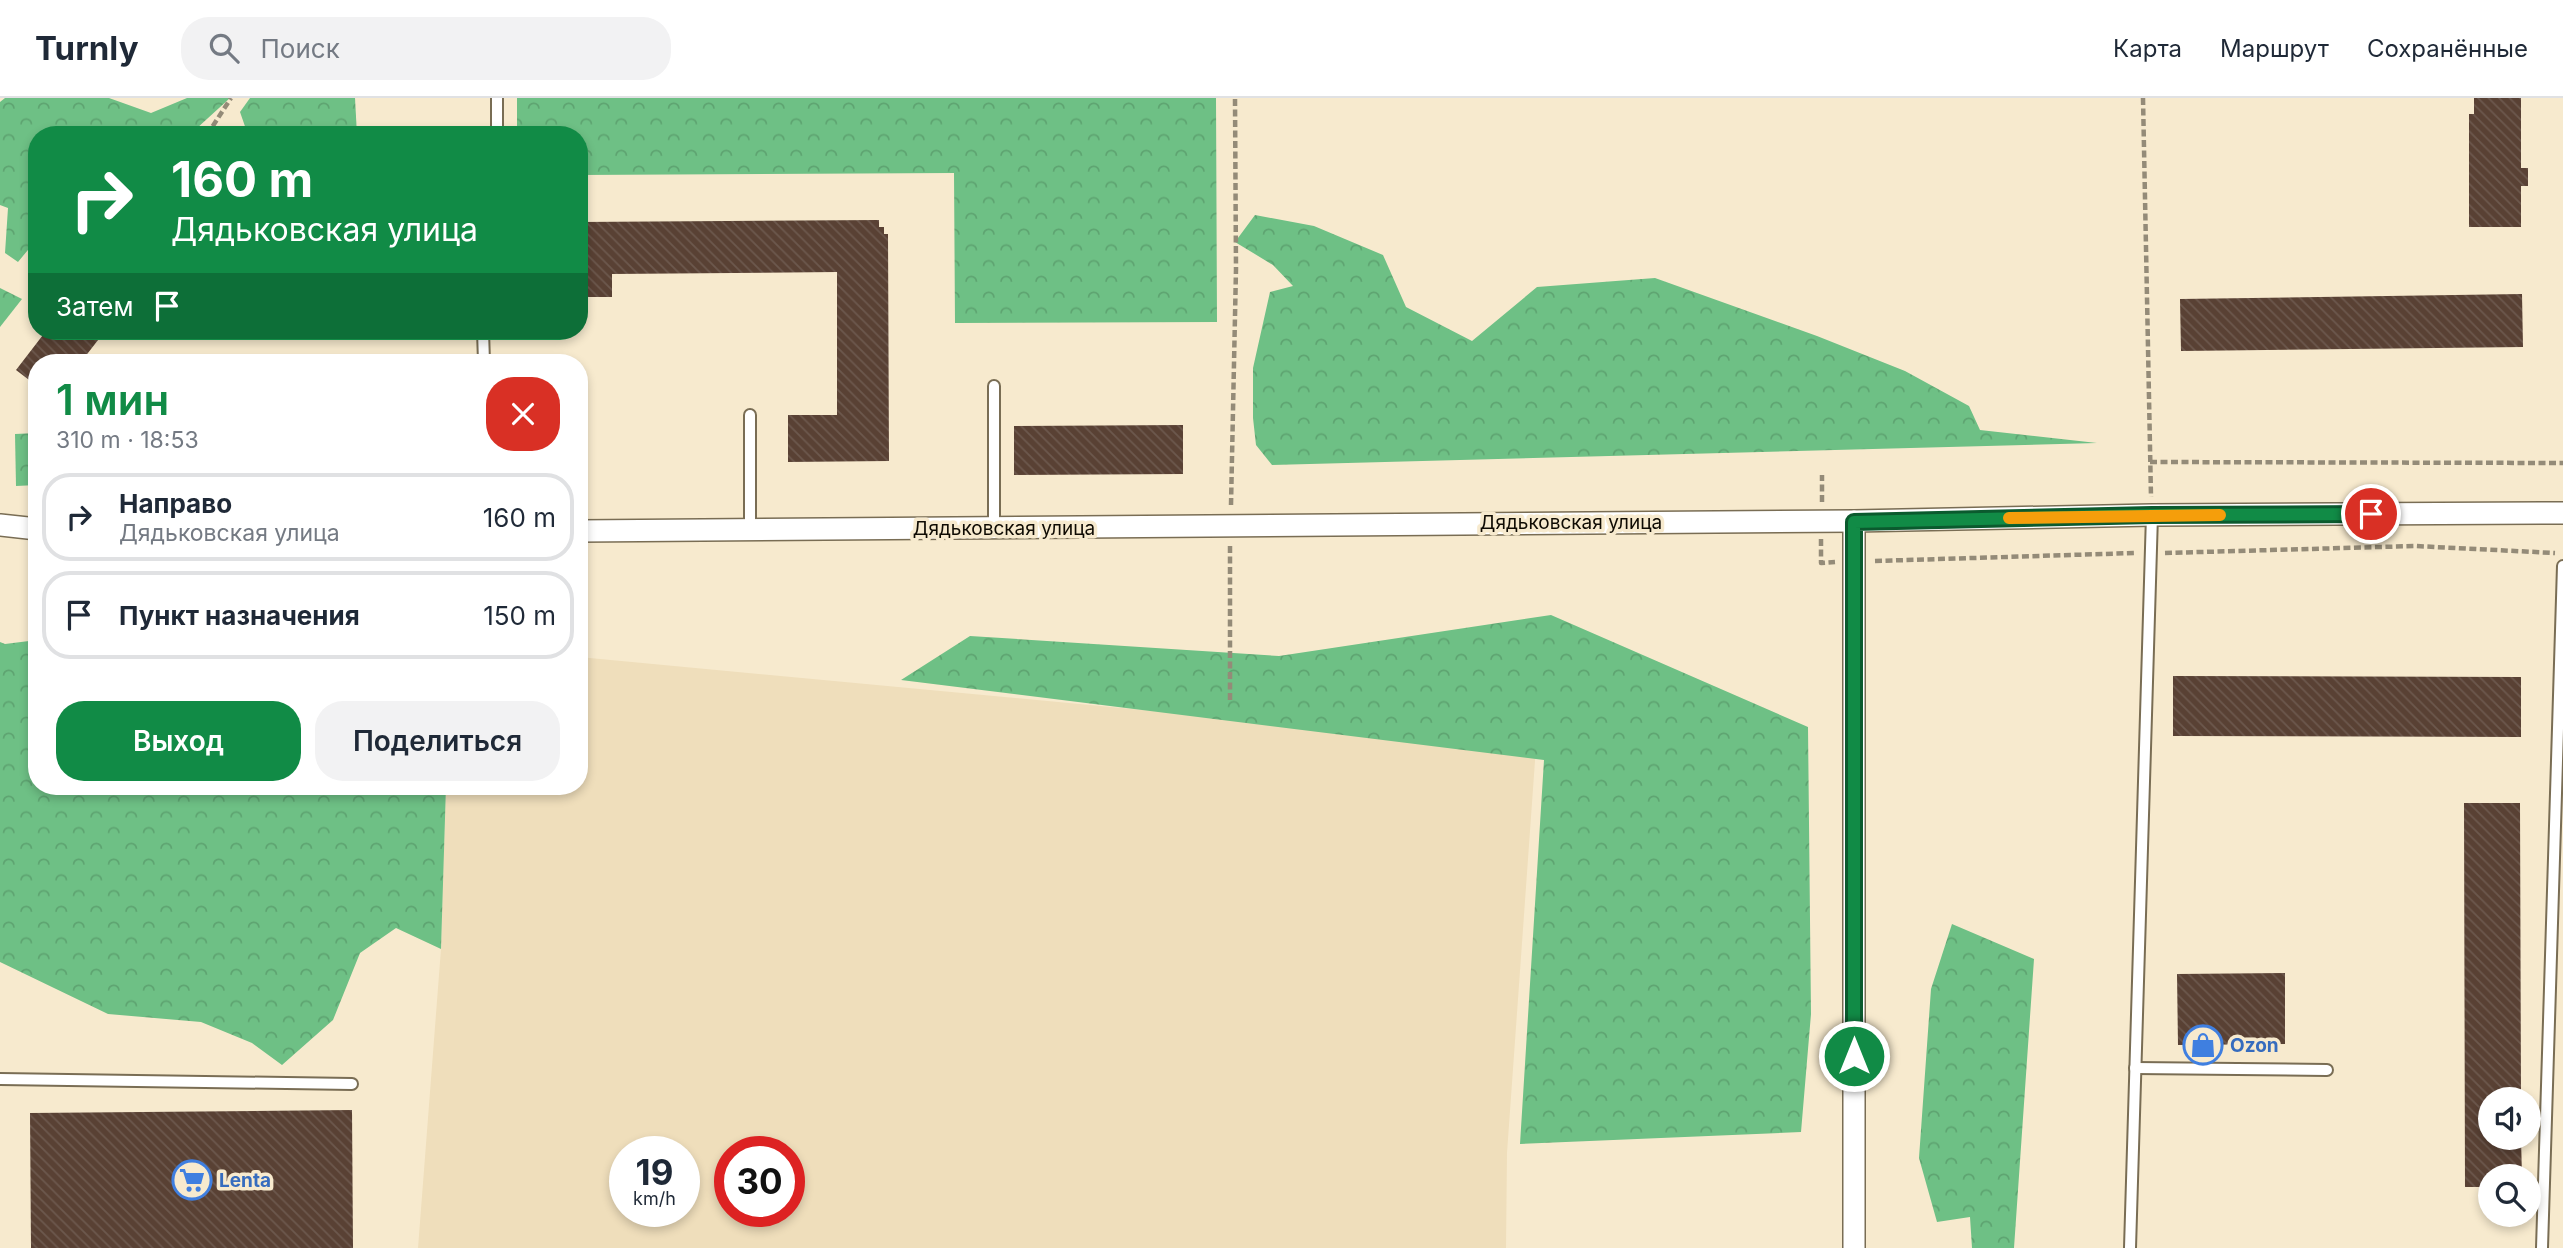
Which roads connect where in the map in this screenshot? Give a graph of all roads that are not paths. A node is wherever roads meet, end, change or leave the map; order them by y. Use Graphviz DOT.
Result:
graph roads {
  1 [pos="497,98"];
  2 [pos="497,126"];
  3 [pos="994,386"];
  4 [pos="750,415"];
  5 [pos="2563,513"];
  6 [pos="2152,515"];
  7 [pos="1854,522"];
  8 [pos="0,525"];
  9 [pos="28,528"];
  10 [pos="995,528"];
  11 [pos="750,530"];
  12 [pos="588,531"];
  13 [pos="2563,566"];
  14 [pos="2136,1068"];
  15 [pos="2327,1070"];
  16 [pos="0,1079"];
  17 [pos="352,1084"];
  18 [pos="1854,1248"];
  19 [pos="2130,1248"];
  20 [pos="2542,1248"];
  1 -- 2 [label="lane"];
  3 -- 10 [label="lane"];
  4 -- 11 [label="lane"];
  5 -- 6 [label="street, Дядьковская улица"];
  6 -- 7 [label="street, Дядьковская улица"];
  6 -- 14 [label="lane"];
  7 -- 10 [label="street, Дядьковская улица"];
  7 -- 18 [label="street"];
  8 -- 9 [label="street"];
  10 -- 11 [label="street, Дядьковская улица"];
  11 -- 12 [label="street, Дядьковская улица"];
  13 -- 20 [label="lane"];
  14 -- 15 [label="lane"];
  14 -- 19 [label="lane"];
  16 -- 17 [label="lane"];
}
